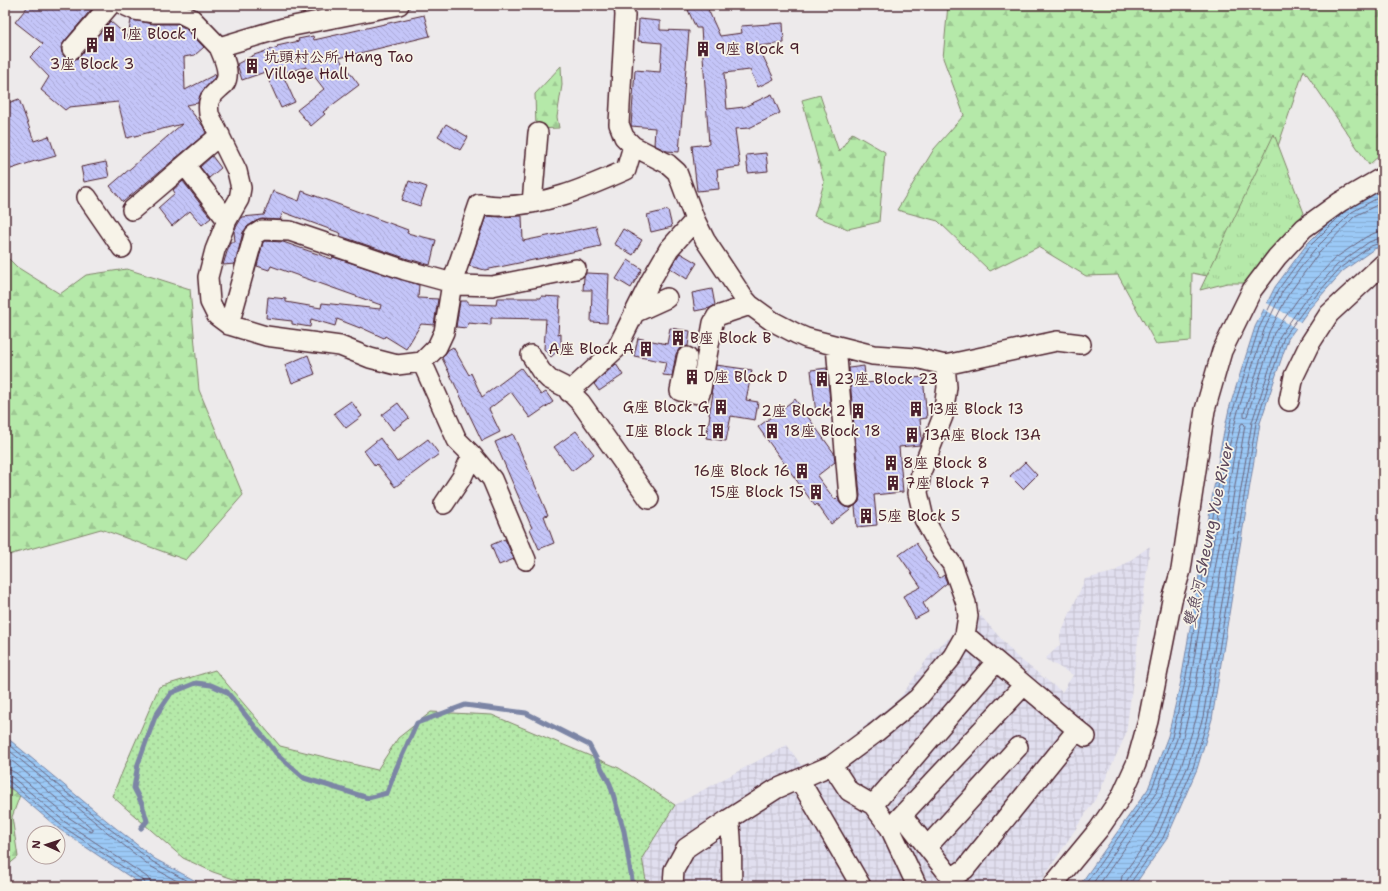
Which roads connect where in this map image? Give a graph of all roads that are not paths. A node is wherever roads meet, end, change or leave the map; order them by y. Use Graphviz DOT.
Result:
graph roads {
  1 [pos="110,5"];
  2 [pos="124,5"];
  3 [pos="399,5"];
  4 [pos="624,5"];
  5 [pos="184,9"];
  6 [pos="220,47"];
  7 [pos="72,49"];
  8 [pos="538,133"];
  9 [pos="220,135"];
  10 [pos="633,146"];
  11 [pos="185,165"];
  12 [pos="1383,177"];
  13 [pos="87,197"];
  14 [pos="532,203"];
  15 [pos="132,210"];
  16 [pos="227,220"];
  17 [pos="695,220"];
  18 [pos="122,248"];
  19 [pos="1383,264"];
  20 [pos="576,269"];
  21 [pos="452,283"];
  22 [pos="667,298"];
  23 [pos="750,305"];
  24 [pos="634,313"];
  25 [pos="229,325"];
  26 [pos="1080,344"];
  27 [pos="836,346"];
  28 [pos="531,355"];
  29 [pos="687,357"];
  30 [pos="422,362"];
  31 [pos="945,365"];
  32 [pos="569,392"];
  33 [pos="1289,401"];
  34 [pos="472,455"];
  35 [pos="848,497"];
  36 [pos="648,499"];
  37 [pos="444,504"];
  38 [pos="526,560"];
  39 [pos="965,635"];
  40 [pos="996,662"];
  41 [pos="1024,685"];
  42 [pos="1018,747"];
  43 [pos="832,765"];
  44 [pos="799,780"];
  45 [pos="873,805"];
  46 [pos="729,819"];
  47 [pos="896,822"];
  48 [pos="927,847"];
  49 [pos="673,886"];
  50 [pos="732,886"];
  51 [pos="861,886"];
  52 [pos="917,886"];
  53 [pos="1052,886"];
  1 -- 7 [label="street"];
  2 -- 5 [label="street"];
  3 -- 6 [label="street"];
  4 -- 10 [label="street"];
  5 -- 6 [label="street"];
  6 -- 9 [label="street"];
  8 -- 14 [label="street"];
  9 -- 11 [label="street"];
  9 -- 16 [label="street"];
  10 -- 14 [label="street"];
  10 -- 17 [label="street"];
  11 -- 15 [label="street"];
  11 -- 16 [label="street"];
  12 -- 53 [label="street"];
  13 -- 18 [label="street"];
  14 -- 21 [label="street"];
  16 -- 25 [label="street"];
  17 -- 23 [label="street"];
  17 -- 24 [label="street"];
  19 -- 33 [label="street"];
  20 -- 21 [label="street"];
  21 -- 25 [label="street"];
  21 -- 30 [label="street"];
  22 -- 24 [label="street"];
  23 -- 27 [label="street"];
  23 -- 29 [label="street"];
  24 -- 32 [label="street"];
  25 -- 30 [label="street"];
  26 -- 31 [label="street"];
  27 -- 31 [label="street"];
  27 -- 35 [label="street"];
  28 -- 32 [label="street"];
  30 -- 34 [label="street"];
  31 -- 39 [label="street"];
  32 -- 36 [label="street"];
  34 -- 37 [label="street"];
  34 -- 38 [label="street"];
  39 -- 40 [label="street"];
  39 -- 43 [label="street"];
  40 -- 41 [label="street"];
  40 -- 45 [label="street"];
  41 -- 47 [label="street"];
  41 -- 48 [label="street"];
  42 -- 48 [label="street"];
  43 -- 44 [label="street"];
  43 -- 45 [label="street"];
  44 -- 46 [label="street"];
  44 -- 51 [label="street"];
  45 -- 47 [label="street"];
  46 -- 49 [label="street"];
  46 -- 50 [label="street"];
  47 -- 48 [label="street"];
  47 -- 52 [label="street"];
}
